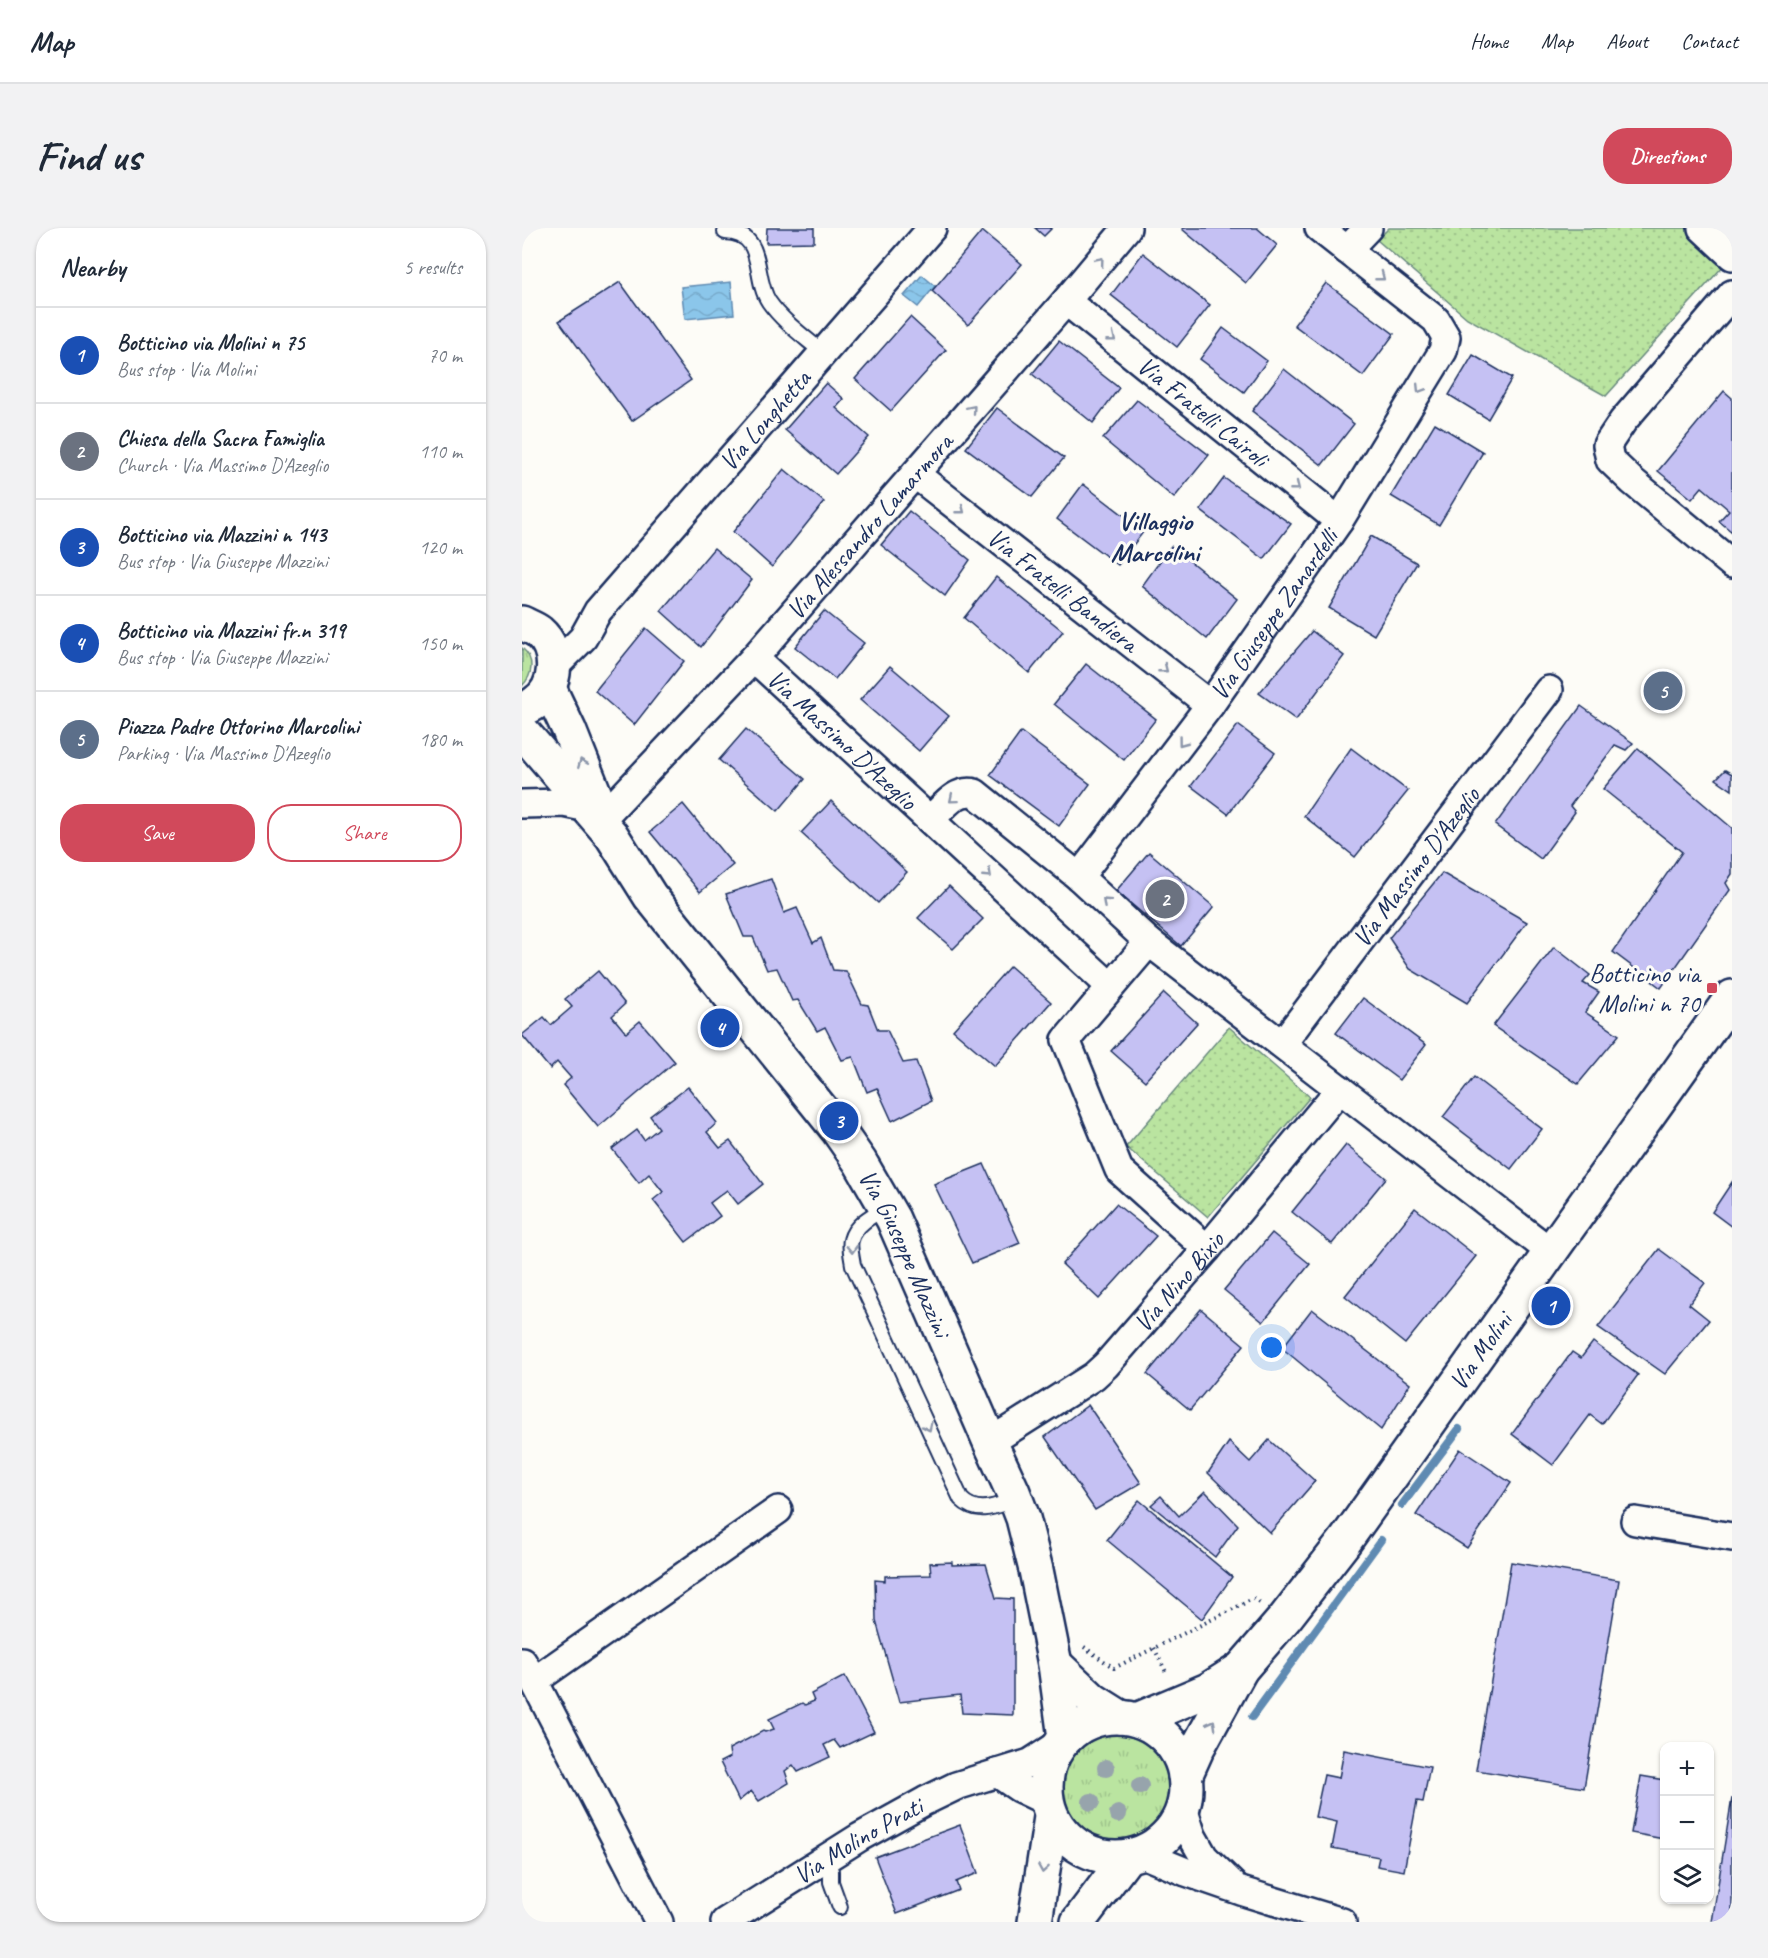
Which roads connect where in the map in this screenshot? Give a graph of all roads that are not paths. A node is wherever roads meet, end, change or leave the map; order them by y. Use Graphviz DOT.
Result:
graph roads {
  1 [pos="932,228"];
  2 [pos="1127,228"];
  3 [pos="1319,228"];
  4 [pos="1368,228"];
  5 [pos="1702,228"];
  6 [pos="725,232"];
  7 [pos="1347,250"];
  8 [pos="1732,256"];
  9 [pos="1732,294"];
  10 [pos="1066,301"];
  11 [pos="823,353"];
  12 [pos="915,474"];
  13 [pos="1339,522"];
  14 [pos="1732,564"];
  15 [pos="598,611"];
  16 [pos="526,626"];
  17 [pos="754,658"];
  18 [pos="552,677"];
  19 [pos="1549,690"];
  20 [pos="1210,705"];
  21 [pos="522,709"];
  22 [pos="522,731"];
  23 [pos="522,804"];
  24 [pos="601,820"];
  25 [pos="930,820"];
  26 [pos="1079,877"];
  27 [pos="1149,942"];
  28 [pos="1110,986"];
  29 [pos="1732,997"];
  30 [pos="1282,1044"];
  31 [pos="1340,1089"];
  32 [pos="887,1207"];
  33 [pos="1207,1249"];
  34 [pos="1551,1252"];
  35 [pos="990,1442"];
  36 [pos="1016,1499"];
  37 [pos="778,1510"];
  38 [pos="1635,1521"];
  39 [pos="1732,1537"];
  40 [pos="1066,1652"];
  41 [pos="1241,1669"];
  42 [pos="528,1671"];
  43 [pos="1129,1718"];
  44 [pos="1063,1740"];
  45 [pos="997,1773"];
  46 [pos="1184,1792"];
  47 [pos="1049,1809"];
  48 [pos="1134,1855"];
  49 [pos="825,1858"];
  50 [pos="1241,1891"];
  51 [pos="840,1907"];
  52 [pos="659,1922"];
  53 [pos="725,1922"];
  54 [pos="1035,1922"];
  55 [pos="1078,1922"];
  56 [pos="1342,1922"];
  1 -- 11 [label="street, Via Longhetta"];
  10 -- 2 [label="street, Via Alessandro Lamarmora, one-way"];
  3 -- 7 [label="street"];
  4 -- 7 [label="street"];
  5 -- 8 [label="street"];
  6 -- 11 [label="lane"];
  7 -- 13 [label="street, Via Giuseppe Zanardelli, one-way"];
  9 -- 14 [label="street"];
  12 -- 10 [label="street, Via Alessandro Lamarmora, one-way"];
  10 -- 13 [label="street, Via Fratelli Cairoli, one-way"];
  11 -- 15 [label="street, Via Longhetta"];
  12 -- 17 [label="street, Via Alessandro Lamarmora"];
  12 -- 20 [label="street, Via Fratelli Bandiera, one-way"];
  13 -- 20 [label="street, Via Giuseppe Zanardelli"];
  15 -- 16 [label="street, Via Longhetta"];
  15 -- 18 [label="street, Via Longhetta"];
  16 -- 18 [label="street, Via Giuseppe Mazzini"];
  17 -- 24 [label="street, Via Alessandro Lamarmora"];
  17 -- 25 [label="street, Via Massimo D'Azeglio"];
  18 -- 21 [label="street"];
  24 -- 18 [label="street, Via Giuseppe Mazzini, one-way"];
  19 -- 30 [label="street, Via Massimo D'Azeglio"];
  20 -- 26 [label="street, Via Giuseppe Zanardelli, one-way"];
  22 -- 24 [label="street, Via Giuseppe Mazzini"];
  23 -- 24 [label="street"];
  24 -- 32 [label="street, Via Giuseppe Mazzini"];
  26 -- 25 [label="street, Via Massimo D'Azeglio, one-way"];
  25 -- 28 [label="street, Via Massimo D'Azeglio, one-way"];
  27 -- 26 [label="street, Via Massimo D'Azeglio, one-way"];
  27 -- 28 [label="street"];
  27 -- 30 [label="street, Via Massimo D'Azeglio"];
  28 -- 33 [label="street"];
  29 -- 34 [label="street, Via Molini"];
  30 -- 31 [label="street, Via Massimo D'Azeglio"];
  31 -- 33 [label="street, Via Nino Bixio"];
  31 -- 34 [label="street, Via Massimo D'Azeglio"];
  32 -- 35 [label="street, Via Giuseppe Mazzini"];
  32 -- 36 [label="lane, one-way"];
  33 -- 35 [label="street, Via Nino Bixio"];
  34 -- 41 [label="street, Via Molini"];
  35 -- 36 [label="street, Via Giuseppe Mazzini"];
  36 -- 40 [label="street, Via Giuseppe Mazzini"];
  37 -- 42 [label="street"];
  38 -- 39 [label="street"];
  40 -- 43 [label="street"];
  40 -- 44 [label="street, Via Giuseppe Mazzini"];
  41 -- 43 [label="street, Via Molini"];
  46 -- 41 [label="street, Via Molini, one-way"];
  42 -- 52 [label="street"];
  43 -- 44 [label="street"];
  43 -- 46 [label="street"];
  44 -- 45 [label="street, Via Molino Prati"];
  44 -- 47 [label="street"];
  45 -- 47 [label="street"];
  45 -- 49 [label="street, Via Molino Prati"];
  46 -- 48 [label="street"];
  46 -- 50 [label="street"];
  47 -- 48 [label="street"];
  47 -- 54 [label="street, one-way"];
  48 -- 50 [label="street"];
  48 -- 55 [label="street"];
  49 -- 51 [label="lane"];
  49 -- 53 [label="street, Via Molino Prati"];
  50 -- 56 [label="street"];
}
